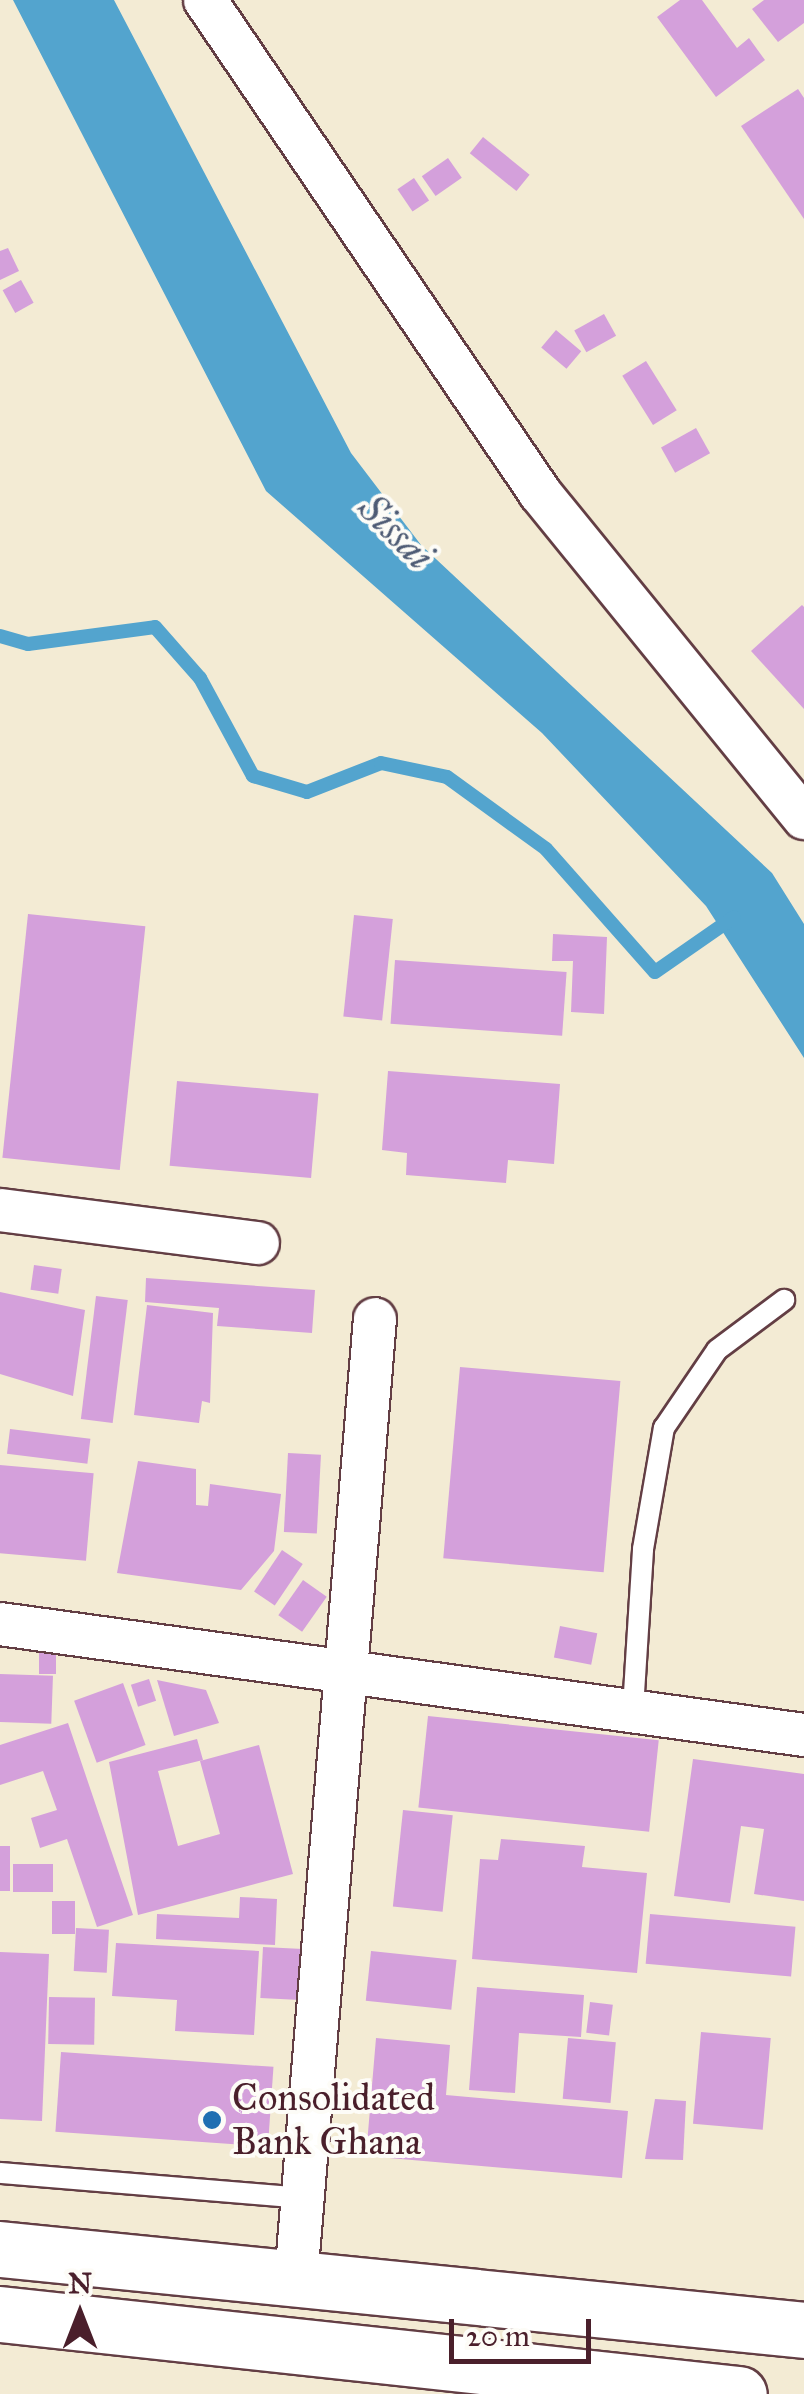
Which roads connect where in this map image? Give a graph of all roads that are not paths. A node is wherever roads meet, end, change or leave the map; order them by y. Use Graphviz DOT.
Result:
graph roads {
  1 [pos="204,0"];
  2 [pos="804,818"];
  3 [pos="0,1210"];
  4 [pos="258,1243"];
  5 [pos="784,1300"];
  6 [pos="375,1319"];
  7 [pos="0,1624"];
  8 [pos="346,1671"];
  9 [pos="634,1709"];
  10 [pos="804,1735"];
  11 [pos="0,2173"];
  12 [pos="306,2198"];
  13 [pos="0,2248"];
  14 [pos="296,2279"];
  15 [pos="0,2314"];
  16 [pos="804,2330"];
  17 [pos="739,2394"];
  1 -- 2 [label="street"];
  3 -- 4 [label="street"];
  5 -- 9 [label="lane"];
  6 -- 8 [label="street"];
  7 -- 8 [label="street"];
  8 -- 9 [label="street"];
  8 -- 12 [label="street"];
  9 -- 10 [label="street"];
  11 -- 12 [label="lane"];
  12 -- 14 [label="street"];
  13 -- 14 [label="main road"];
  14 -- 16 [label="main road"];
  15 -- 17 [label="main road"];
}
